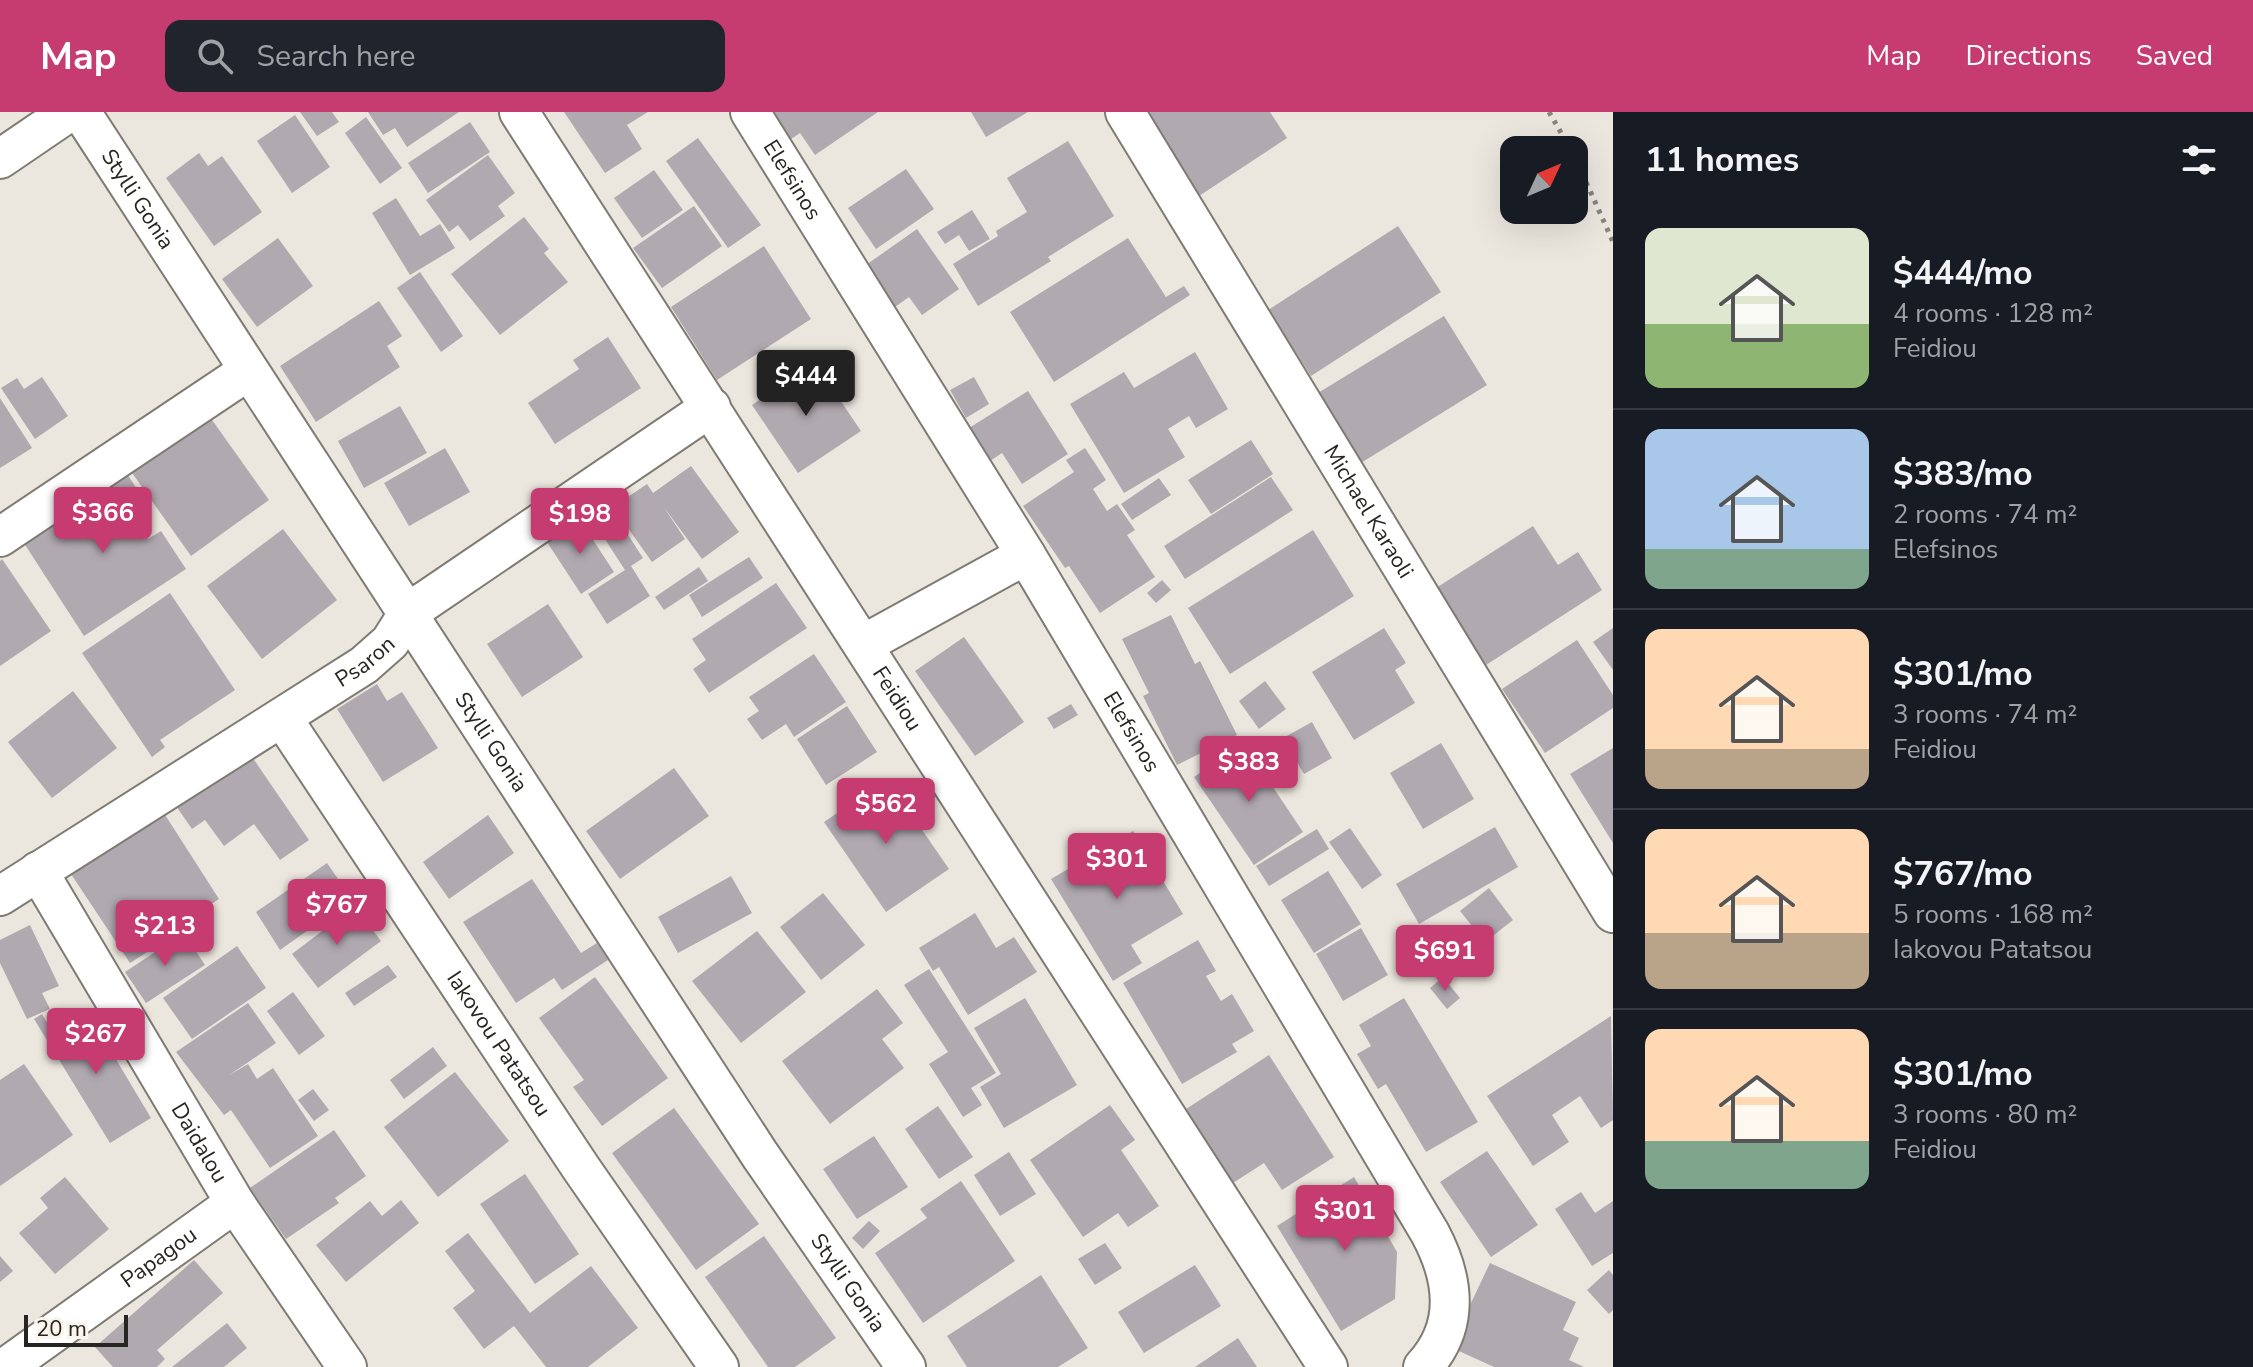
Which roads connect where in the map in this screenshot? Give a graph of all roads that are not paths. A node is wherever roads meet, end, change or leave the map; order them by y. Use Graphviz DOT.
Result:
graph roads {
  1 [pos="69,112"];
  2 [pos="81,112"];
  3 [pos="519,112"];
  4 [pos="750,112"];
  5 [pos="1125,112"];
  6 [pos="0,159"];
  7 [pos="248,371"];
  8 [pos="711,407"];
  9 [pos="0,537"];
  10 [pos="1026,555"];
  11 [pos="409,612"];
  12 [pos="864,644"];
  13 [pos="283,719"];
  14 [pos="38,871"];
  15 [pos="0,896"];
  16 [pos="1613,913"];
  17 [pos="235,1203"];
  18 [pos="6,1367"];
  19 [pos="347,1367"];
  20 [pos="719,1367"];
  21 [pos="906,1367"];
  22 [pos="1328,1367"];
  23 [pos="1423,1367"];
  1 -- 6 [label="street"];
  2 -- 7 [label="street, Stylli Gonia"];
  3 -- 8 [label="street, Feidiou"];
  4 -- 10 [label="street, Elefsinos"];
  5 -- 16 [label="street, Michael Karaoli"];
  7 -- 9 [label="street"];
  7 -- 11 [label="street, Stylli Gonia"];
  8 -- 11 [label="street, Psaron"];
  8 -- 12 [label="street, Feidiou"];
  10 -- 12 [label="street"];
  10 -- 23 [label="street, Elefsinos"];
  11 -- 13 [label="street, Psaron"];
  11 -- 21 [label="street, Stylli Gonia"];
  12 -- 22 [label="street, Feidiou"];
  13 -- 14 [label="street, Psaron"];
  13 -- 20 [label="street, Iakovou Patatsou"];
  14 -- 15 [label="street, Psaron"];
  14 -- 17 [label="street, Daidalou"];
  17 -- 18 [label="street, Papagou"];
  17 -- 19 [label="street, Daidalou"];
}
